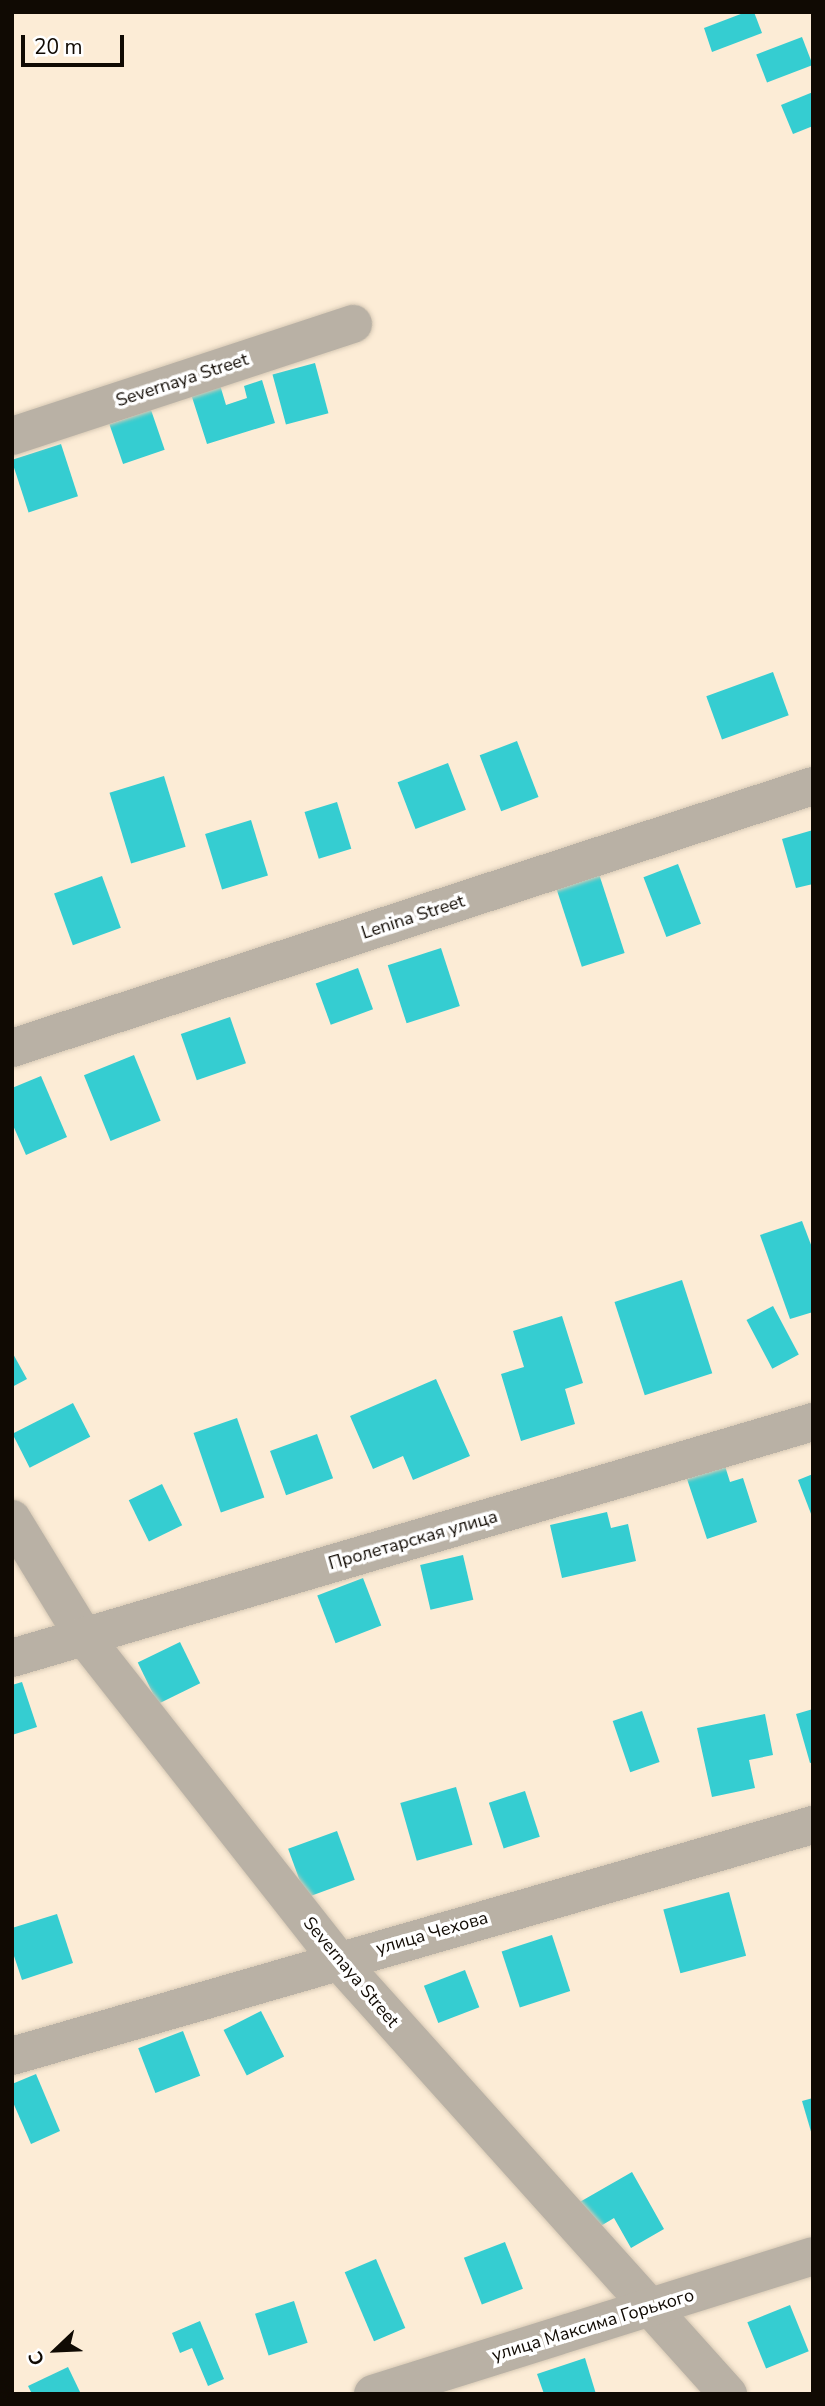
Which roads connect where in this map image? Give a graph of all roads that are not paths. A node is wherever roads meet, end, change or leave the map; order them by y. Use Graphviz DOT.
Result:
graph roads {
  1 [pos="353,324"];
  2 [pos="12,436"];
  3 [pos="813,786"];
  4 [pos="12,1048"];
  5 [pos="813,1422"];
  6 [pos="12,1519"];
  7 [pos="84,1637"];
  8 [pos="12,1658"];
  9 [pos="813,1825"];
  10 [pos="337,1959"];
  11 [pos="12,2056"];
  12 [pos="813,2256"];
  13 [pos="647,2308"];
  14 [pos="373,2394"];
  15 [pos="728,2394"];
  1 -- 2 [label="street, Severnaya Street"];
  3 -- 4 [label="street, Lenina Street"];
  5 -- 7 [label="street, Пролетарская улица"];
  6 -- 7 [label="street, Severnaya Street"];
  7 -- 8 [label="street, Пролетарская улица"];
  7 -- 10 [label="street, Severnaya Street"];
  9 -- 10 [label="street, улица Чехова"];
  10 -- 11 [label="street, улица Чехова"];
  10 -- 13 [label="street, Severnaya Street"];
  12 -- 13 [label="street, улица Максима Горького"];
  13 -- 14 [label="street, улица Максима Горького"];
  13 -- 15 [label="street, Severnaya Street"];
}
